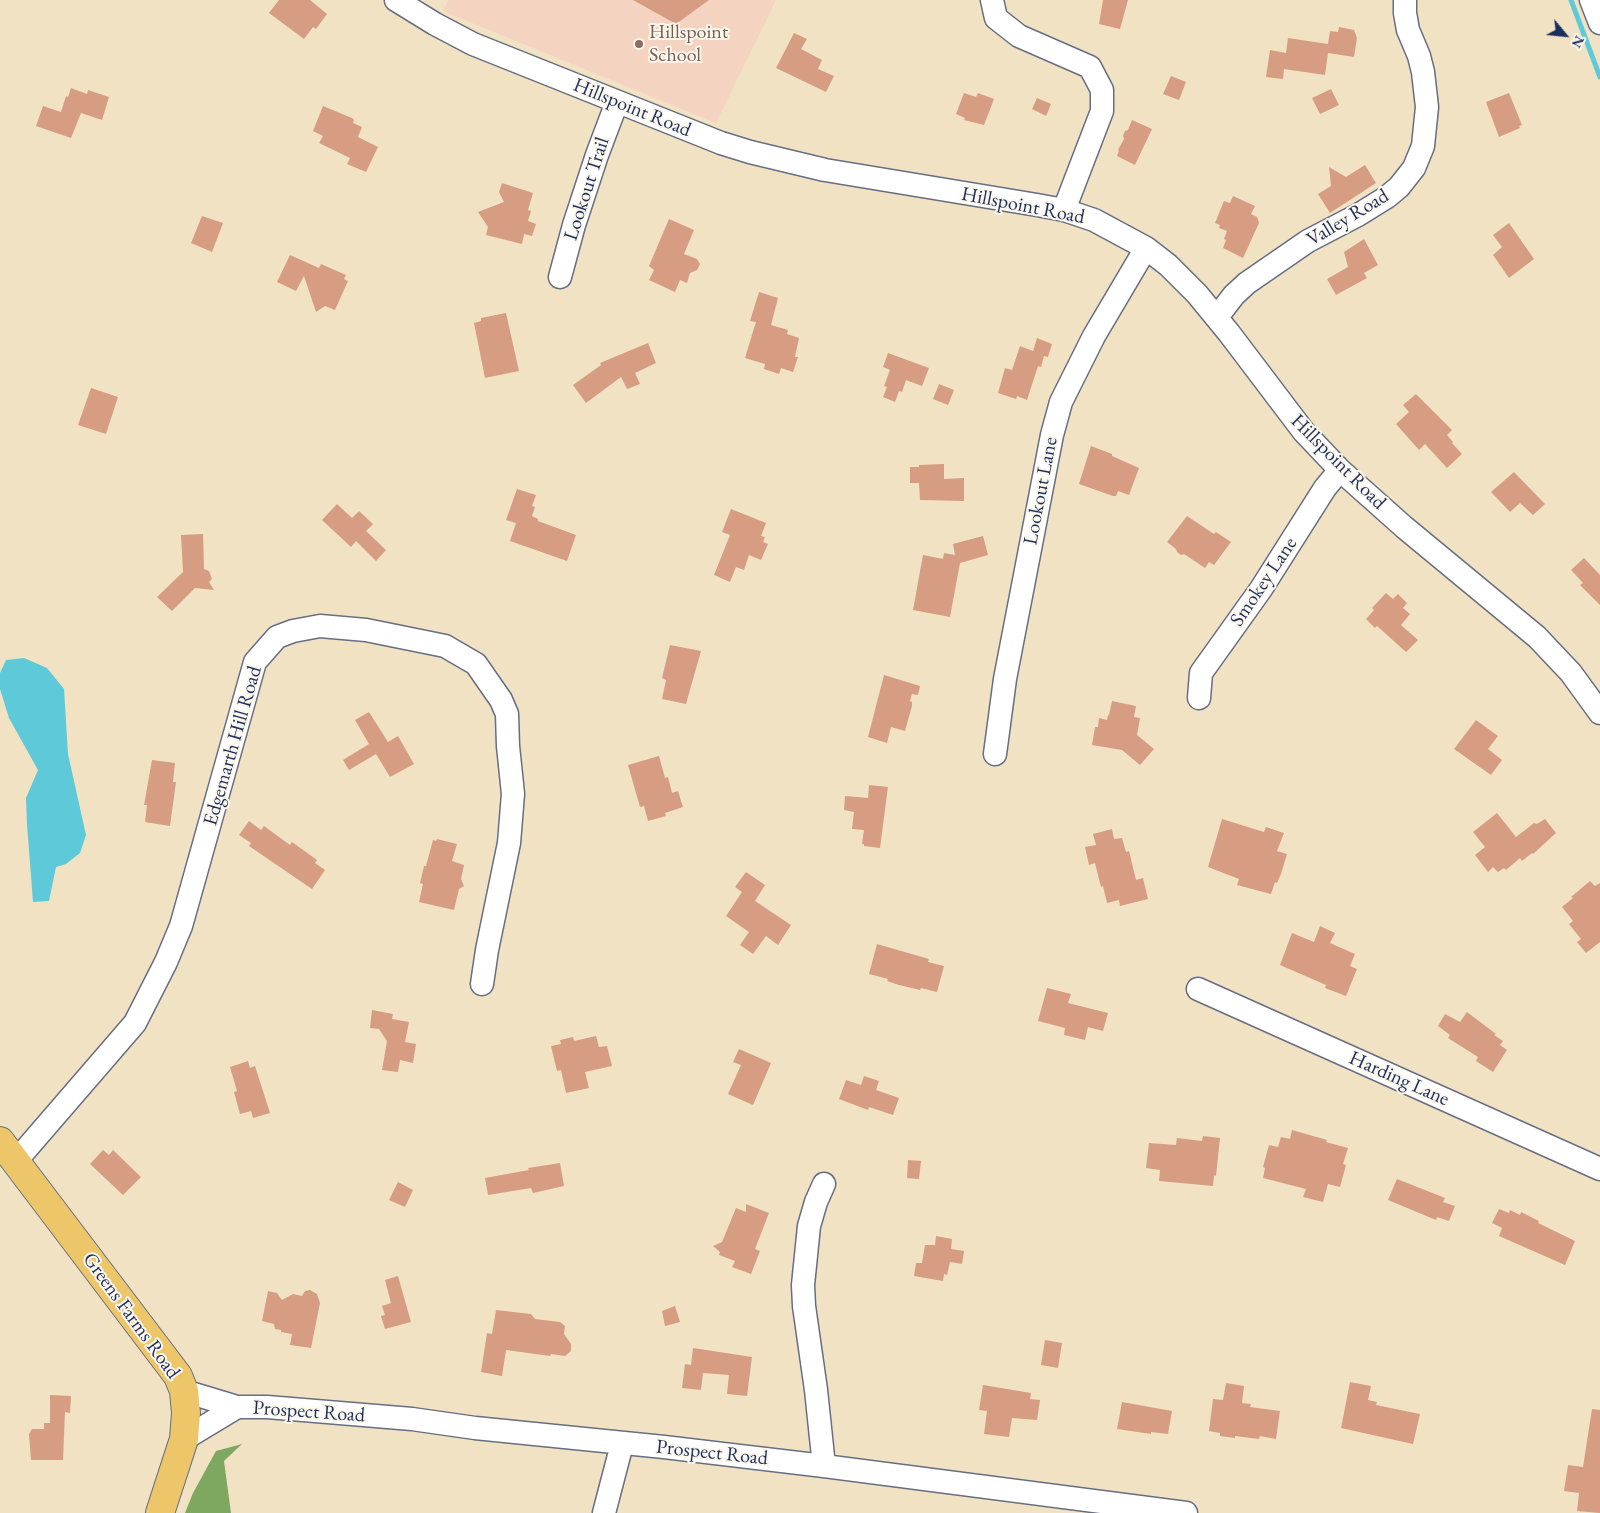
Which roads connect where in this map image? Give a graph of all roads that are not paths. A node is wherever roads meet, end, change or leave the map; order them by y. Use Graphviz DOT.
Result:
graph roads {
  1 [pos="396,0"];
  2 [pos="992,0"];
  3 [pos="1405,0"];
  4 [pos="1591,0"];
  5 [pos="1600,23"];
  6 [pos="617,102"];
  7 [pos="1064,210"];
  8 [pos="1146,248"];
  9 [pos="560,277"];
  10 [pos="1217,318"];
  11 [pos="1340,470"];
  12 [pos="1199,698"];
  13 [pos="1600,713"];
  14 [pos="995,754"];
  15 [pos="482,984"];
  16 [pos="1198,989"];
  17 [pos="8,1152"];
  18 [pos="1600,1169"];
  19 [pos="824,1184"];
  20 [pos="184,1391"];
  21 [pos="237,1407"];
  22 [pos="184,1439"];
  23 [pos="622,1444"];
  24 [pos="824,1466"];
  25 [pos="160,1513"];
  26 [pos="604,1513"];
  27 [pos="1186,1513"];
  1 -- 6 [label="street, Hillspoint Road"];
  2 -- 7 [label="street"];
  3 -- 10 [label="street, Valley Road"];
  4 -- 5 [label="street"];
  6 -- 7 [label="street, Hillspoint Road"];
  6 -- 9 [label="street, Lookout Trail"];
  7 -- 8 [label="street, Hillspoint Road"];
  8 -- 10 [label="street, Hillspoint Road"];
  8 -- 14 [label="street, Lookout Lane"];
  10 -- 11 [label="street, Hillspoint Road"];
  11 -- 12 [label="street, Smokey Lane"];
  11 -- 13 [label="street, Hillspoint Road"];
  15 -- 17 [label="street, Edgemarth Hill Road"];
  16 -- 18 [label="street, Harding Lane"];
  17 -- 20 [label="main road, Greens Farms Road"];
  19 -- 24 [label="street"];
  20 -- 21 [label="street, Prospect Road"];
  20 -- 22 [label="main road, Greens Farms Road"];
  21 -- 22 [label="street, Prospect Road"];
  21 -- 23 [label="street, Prospect Road"];
  22 -- 25 [label="main road, Greens Farms Road"];
  23 -- 24 [label="street, Prospect Road"];
  23 -- 26 [label="street"];
  24 -- 27 [label="street, Prospect Road"];
}
